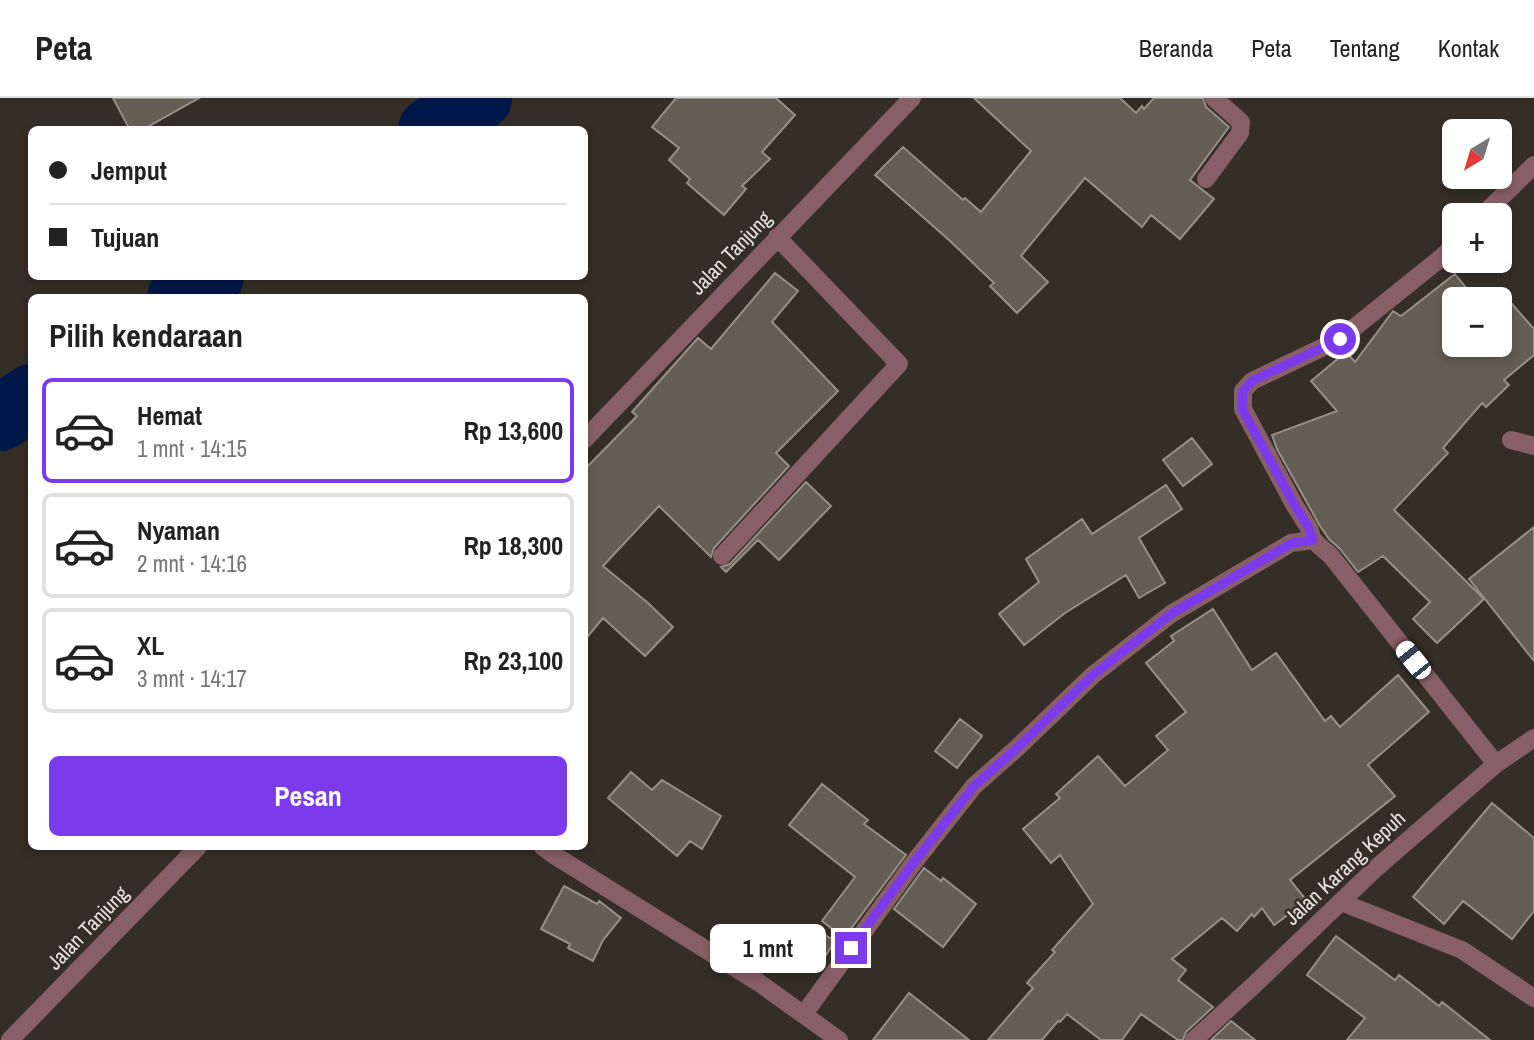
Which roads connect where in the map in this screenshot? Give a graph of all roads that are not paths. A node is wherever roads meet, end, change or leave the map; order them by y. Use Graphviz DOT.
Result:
graph roads {
  1 [pos="912,98"];
  2 [pos="1214,98"];
  3 [pos="1534,164"];
  4 [pos="1206,179"];
  5 [pos="1495,203"];
  6 [pos="778,237"];
  7 [pos="1442,257"];
  8 [pos="588,435"];
  9 [pos="1511,440"];
  10 [pos="1534,446"];
  11 [pos="1313,540"];
  12 [pos="722,556"];
  13 [pos="1534,738"];
  14 [pos="1496,764"];
  15 [pos="195,850"];
  16 [pos="547,850"];
  17 [pos="1341,902"];
  18 [pos="1534,998"];
  19 [pos="804,1014"];
  20 [pos="10,1040"];
  21 [pos="839,1040"];
  22 [pos="1194,1040"];
  1 -- 6 [label="street, Jalan Tanjung"];
  2 -- 4 [label="street"];
  3 -- 5 [label="street"];
  6 -- 8 [label="street, Jalan Tanjung"];
  6 -- 12 [label="street"];
  7 -- 11 [label="street"];
  9 -- 10 [label="street"];
  11 -- 14 [label="street"];
  11 -- 19 [label="street"];
  13 -- 14 [label="street, Jalan Karang Kepuh"];
  14 -- 17 [label="street, Jalan Karang Kepuh"];
  15 -- 20 [label="street, Jalan Tanjung"];
  16 -- 19 [label="street"];
  17 -- 18 [label="street"];
  17 -- 22 [label="street, Jalan Karang Kepuh"];
  19 -- 21 [label="street"];
}
